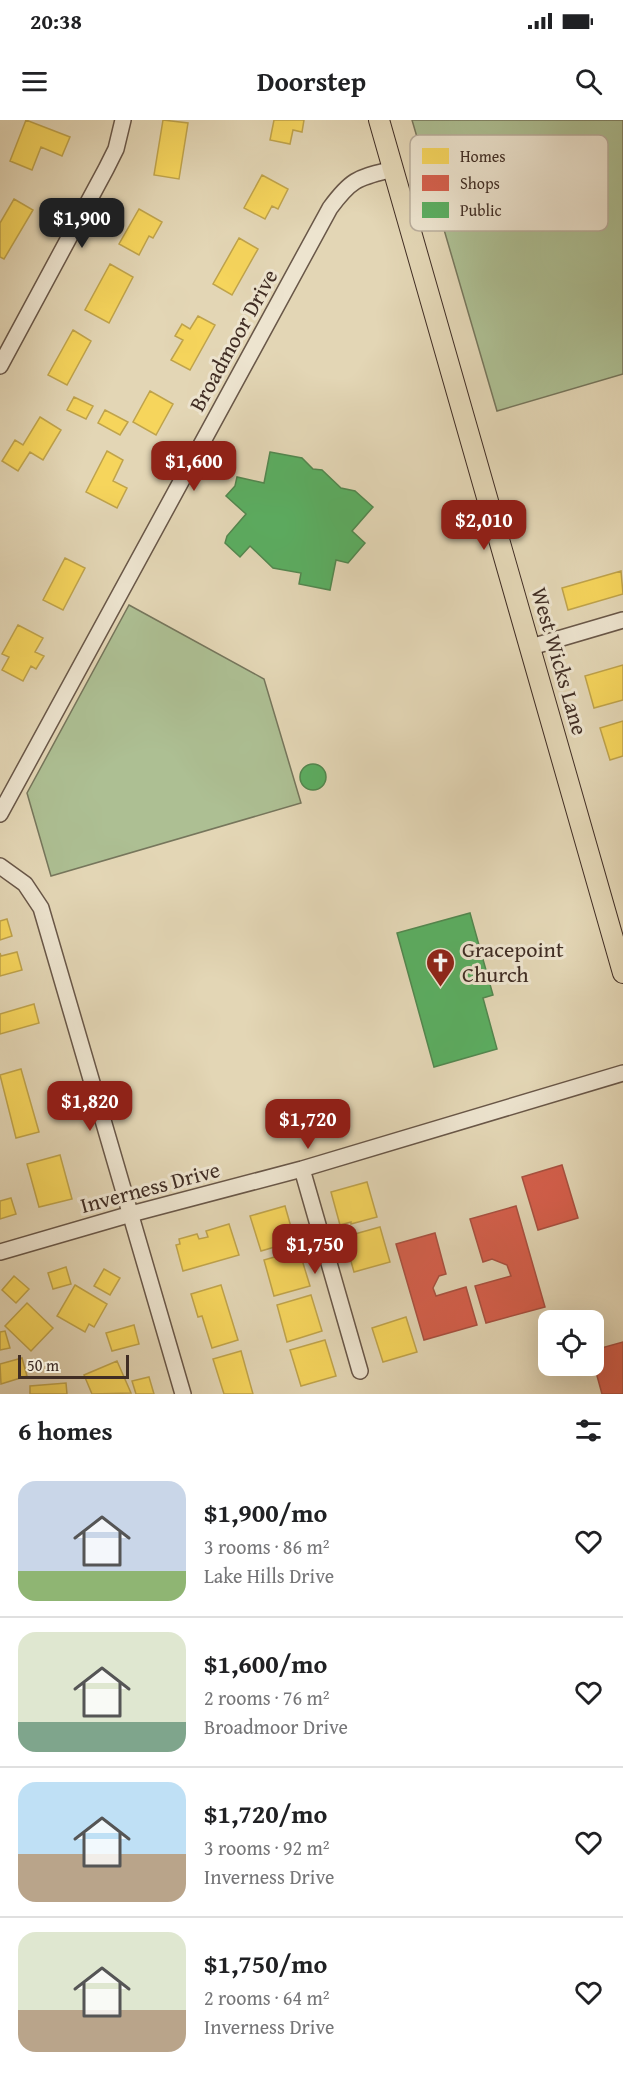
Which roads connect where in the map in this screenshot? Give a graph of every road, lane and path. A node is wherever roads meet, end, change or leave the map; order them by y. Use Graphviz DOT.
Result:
graph roads {
  1 [pos="123,120"];
  2 [pos="379,120"];
  3 [pos="393,169"];
  4 [pos="410,228"];
  5 [pos="411,231"];
  6 [pos="0,366"];
  7 [pos="623,620"];
  8 [pos="531,647"];
  9 [pos="0,814"];
  10 [pos="0,866"];
  11 [pos="623,973"];
  12 [pos="623,1073"];
  13 [pos="302,1170"];
  14 [pos="131,1214"];
  15 [pos="0,1252"];
  16 [pos="360,1371"];
  17 [pos="183,1394"];
  1 -- 6 [label="street"];
  2 -- 3 [label="main road, West Wicks Lane"];
  3 -- 4 [label="main road, West Wicks Lane"];
  3 -- 9 [label="street, Broadmoor Drive"];
  5 -- 8 [label="main road, West Wicks Lane"];
  7 -- 8 [label="street"];
  8 -- 11 [label="main road, West Wicks Lane"];
  10 -- 14 [label="street"];
  12 -- 13 [label="street, Inverness Drive"];
  13 -- 14 [label="street, Inverness Drive"];
  13 -- 16 [label="street"];
  14 -- 15 [label="street, Inverness Drive"];
  14 -- 17 [label="street"];
}
